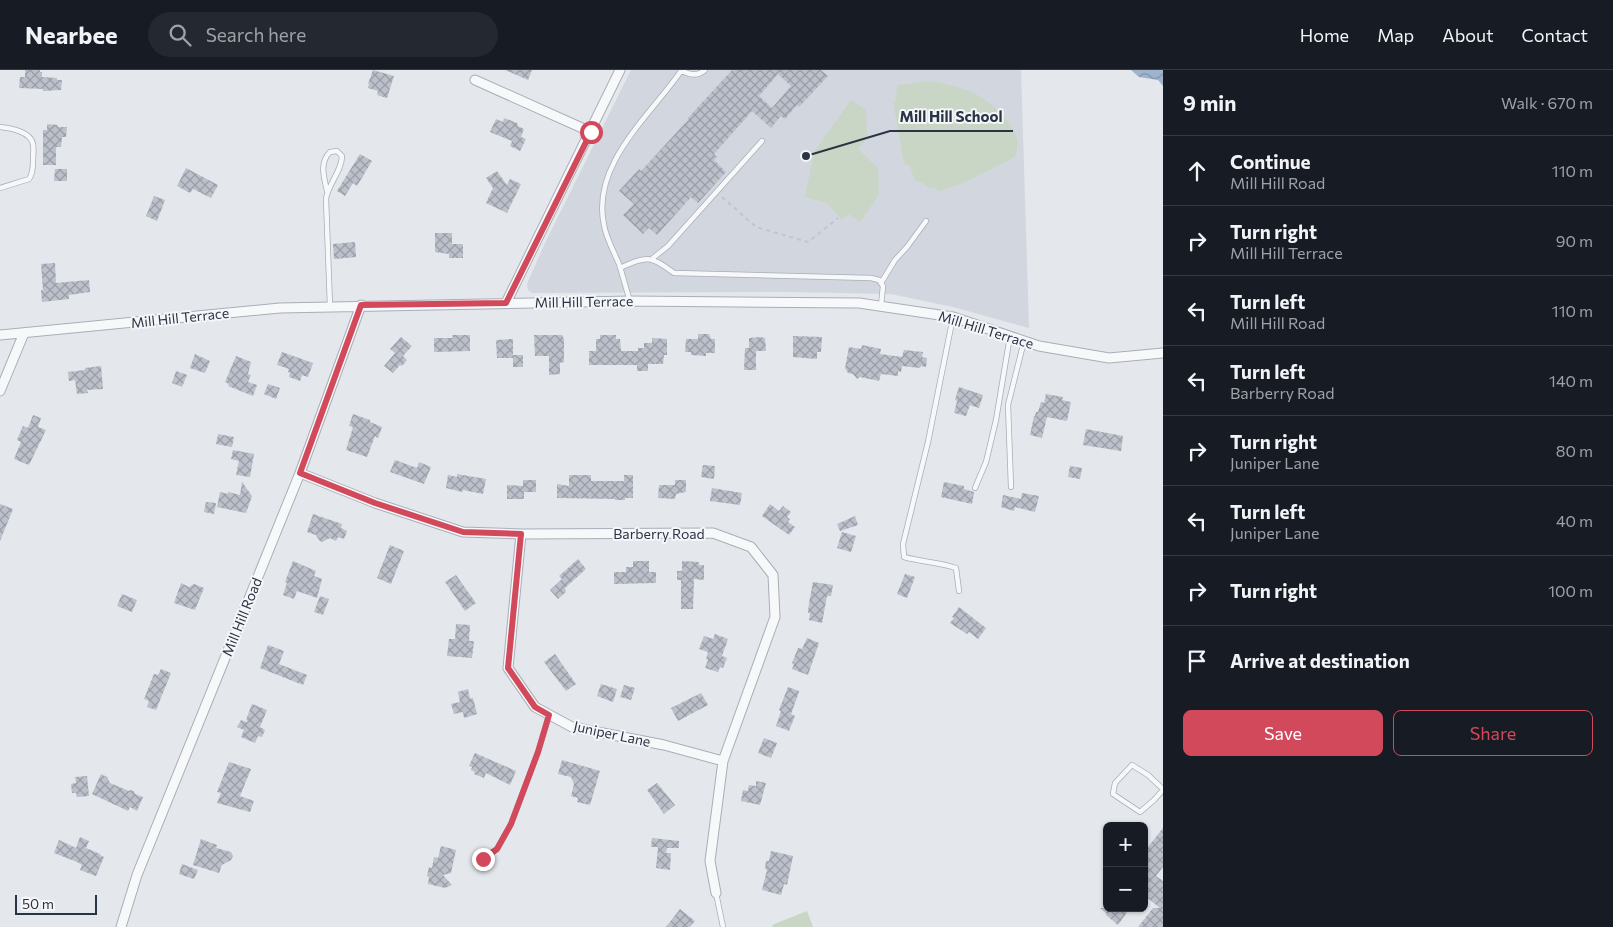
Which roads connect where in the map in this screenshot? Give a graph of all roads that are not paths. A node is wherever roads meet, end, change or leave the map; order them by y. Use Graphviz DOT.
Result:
graph roads {
  1 [pos="620,70"];
  2 [pos="681,70"];
  3 [pos="705,70"];
  4 [pos="475,80"];
  5 [pos="0,127"];
  6 [pos="591,132"];
  7 [pos="762,141"];
  8 [pos="0,188"];
  9 [pos="327,191"];
  10 [pos="926,221"];
  11 [pos="653,258"];
  12 [pos="620,268"];
  13 [pos="882,283"];
  14 [pos="630,301"];
  15 [pos="506,303"];
  16 [pos="361,305"];
  17 [pos="330,306"];
  18 [pos="881,306"];
  19 [pos="953,317"];
  20 [pos="24,333"];
  21 [pos="0,335"];
  22 [pos="1010,336"];
  23 [pos="1024,341"];
  24 [pos="1163,354"];
  25 [pos="0,391"];
  26 [pos="300,473"];
  27 [pos="1011,487"];
  28 [pos="975,488"];
  29 [pos="521,534"];
  30 [pos="959,591"];
  31 [pos="549,715"];
  32 [pos="723,761"];
  33 [pos="1163,789"];
  34 [pos="483,859"];
  35 [pos="716,893"];
  36 [pos="121,927"];
  37 [pos="723,927"];
  1 -- 6 [label="street"];
  2 -- 3 [label="lane"];
  2 -- 12 [label="lane"];
  4 -- 6 [label="street"];
  5 -- 8 [label="lane"];
  6 -- 15 [label="street"];
  7 -- 11 [label="lane"];
  9 -- 9 [label="lane"];
  9 -- 17 [label="lane"];
  10 -- 13 [label="lane"];
  11 -- 12 [label="lane"];
  11 -- 13 [label="lane"];
  12 -- 14 [label="lane"];
  13 -- 18 [label="lane"];
  14 -- 15 [label="street, Mill Hill Terrace"];
  14 -- 18 [label="street, Mill Hill Terrace"];
  15 -- 16 [label="street, Mill Hill Terrace"];
  16 -- 17 [label="street, Mill Hill Terrace"];
  16 -- 26 [label="street, Mill Hill Road"];
  17 -- 20 [label="street, Mill Hill Terrace"];
  18 -- 19 [label="street, Mill Hill Terrace"];
  19 -- 22 [label="street, Mill Hill Terrace"];
  19 -- 30 [label="lane"];
  20 -- 21 [label="street, Mill Hill Terrace"];
  20 -- 25 [label="street"];
  22 -- 23 [label="street, Mill Hill Terrace"];
  22 -- 28 [label="lane"];
  23 -- 24 [label="street, Mill Hill Terrace"];
  23 -- 27 [label="lane"];
  26 -- 29 [label="street, Barberry Road"];
  26 -- 36 [label="street, Mill Hill Road"];
  29 -- 31 [label="street, Juniper Lane"];
  29 -- 32 [label="street, Barberry Road"];
  31 -- 32 [label="street, Juniper Lane"];
  31 -- 34 [label="lane"];
  32 -- 35 [label="street, Barberry Road"];
  33 -- 33 [label="lane"];
  35 -- 37 [label="lane"];
}
